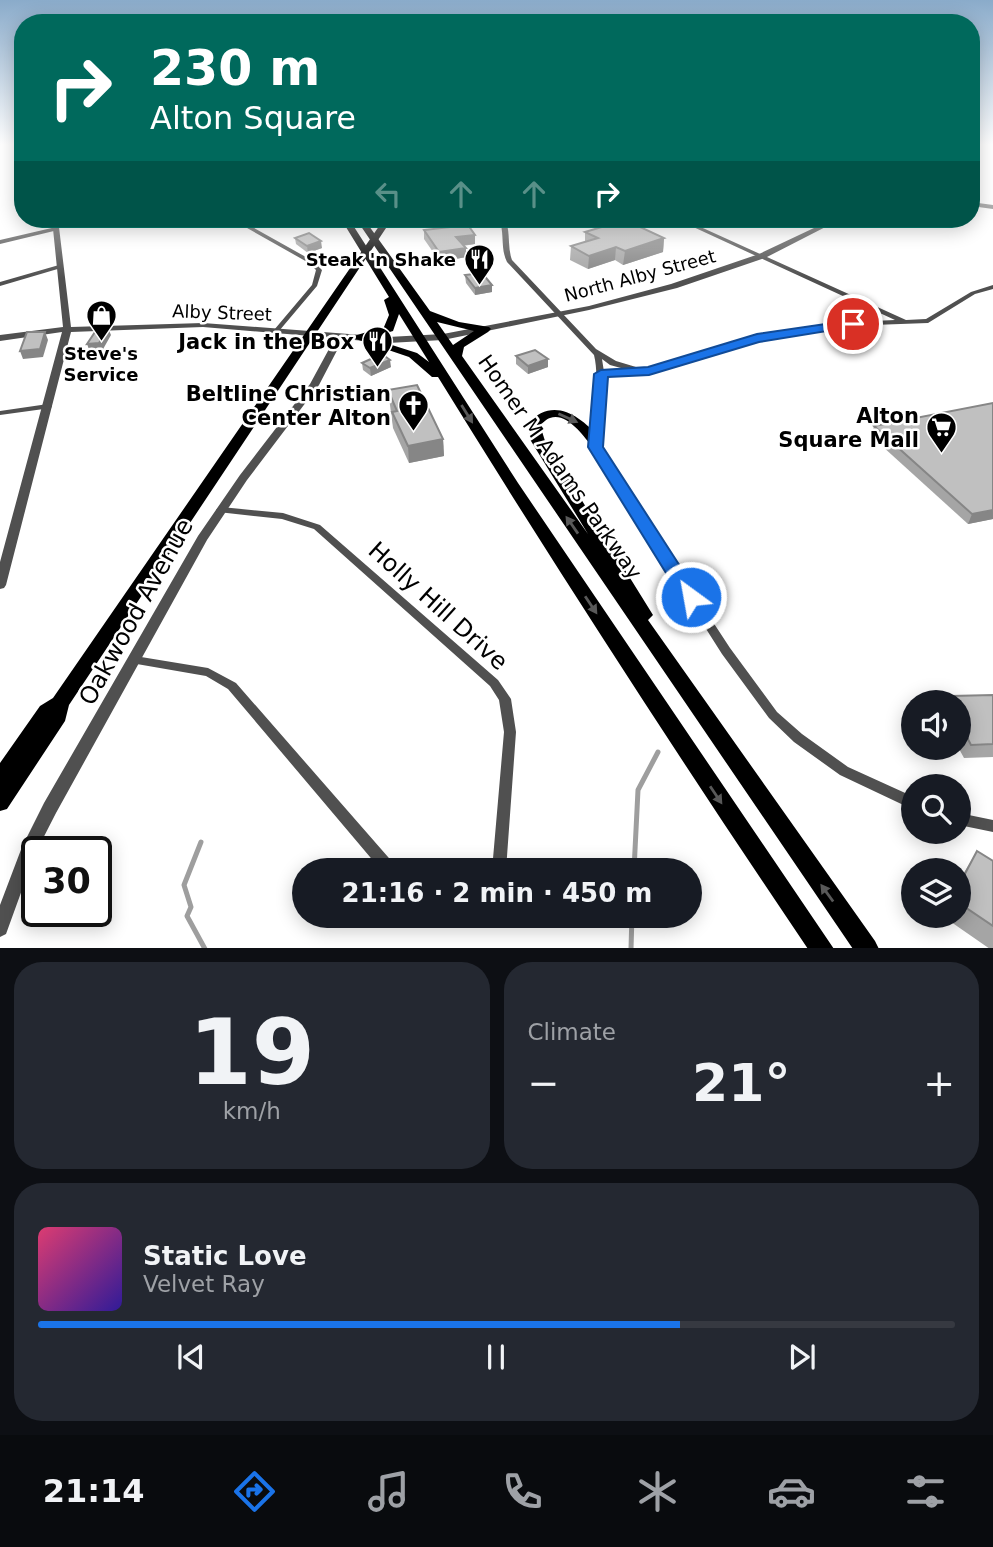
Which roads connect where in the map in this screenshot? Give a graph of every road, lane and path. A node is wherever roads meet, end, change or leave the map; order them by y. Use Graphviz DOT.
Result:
graph roads {
  1 [pos="250,228"];
  2 [pos="351,228"];
  3 [pos="367,228"];
  4 [pos="382,228"];
  5 [pos="505,228"];
  6 [pos="700,228"];
  7 [pos="820,228"];
  8 [pos="56,229"];
  9 [pos="0,242"];
  10 [pos="762,256"];
  11 [pos="59,267"];
  12 [pos="0,284"];
  13 [pos="388,286"];
  14 [pos="993,287"];
  15 [pos="860,301"];
  16 [pos="426,311"];
  17 [pos="559,314"];
  18 [pos="853,324"];
  19 [pos="910,324"];
  20 [pos="485,329"];
  21 [pos="67,330"];
  22 [pos="281,331"];
  23 [pos="334,335"];
  24 [pos="443,337"];
  25 [pos="0,338"];
  26 [pos="359,338"];
  27 [pos="419,339"];
  28 [pos="593,349"];
  29 [pos="456,356"];
  30 [pos="645,372"];
  31 [pos="601,374"];
  32 [pos="448,385"];
  33 [pos="48,406"];
  34 [pos="0,413"];
  35 [pos="594,441"];
  36 [pos="221,510"];
  37 [pos="0,585"];
  38 [pos="135,660"];
  39 [pos="60,703"];
  40 [pos="0,779"];
  41 [pos="901,798"];
  42 [pos="0,802"];
  43 [pos="971,821"];
  44 [pos="993,826"];
  45 [pos="380,858"];
  46 [pos="500,858"];
  47 [pos="805,863"];
  48 [pos="0,928"];
  49 [pos="822,948"];
  50 [pos="867,948"];
  1 -- 22 [label="street"];
  2 -- 13 [label="main road"];
  3 -- 16 [label="main road, Homer M Adams Parkway"];
  4 -- 39 [label="main road"];
  5 -- 17 [label="street"];
  6 -- 10 [label="street"];
  7 -- 10 [label="street, North Alby Street"];
  8 -- 9 [label="street"];
  8 -- 11 [label="street"];
  10 -- 15 [label="street"];
  10 -- 17 [label="street, North Alby Street"];
  11 -- 12 [label="street"];
  11 -- 21 [label="street"];
  13 -- 26 [label="main road"];
  13 -- 27 [label="main road"];
  14 -- 19 [label="street"];
  15 -- 18 [label="street"];
  15 -- 19 [label="street"];
  16 -- 20 [label="main road"];
  16 -- 24 [label="main road, Homer M Adams Parkway"];
  17 -- 20 [label="street, North Alby Street"];
  17 -- 28 [label="street"];
  18 -- 19 [label="street"];
  18 -- 30 [label="street"];
  20 -- 24 [label="street, North Alby Street"];
  20 -- 29 [label="main road"];
  21 -- 22 [label="street, Alby Street"];
  21 -- 25 [label="street, Alby Street"];
  21 -- 33 [label="street"];
  22 -- 23 [label="street, Alby Street"];
  23 -- 26 [label="street, Alby Street"];
  23 -- 36 [label="street, Oakwood Avenue"];
  24 -- 27 [label="street, Alby Street"];
  24 -- 29 [label="main road, Homer M Adams Parkway"];
  26 -- 27 [label="street, Alby Street"];
  26 -- 32 [label="main road"];
  27 -- 32 [label="main road"];
  28 -- 30 [label="street"];
  28 -- 31 [label="street"];
  47 -- 29 [label="main road, Homer M Adams Parkway, one-way"];
  30 -- 31 [label="street"];
  31 -- 35 [label="street"];
  32 -- 49 [label="main road, one-way"];
  33 -- 34 [label="street"];
  33 -- 37 [label="street"];
  35 -- 41 [label="street"];
  47 -- 35 [label="main road, one-way"];
  36 -- 38 [label="street, Oakwood Avenue"];
  36 -- 46 [label="street, Holly Hill Drive"];
  38 -- 45 [label="street"];
  38 -- 48 [label="street, Oakwood Avenue"];
  39 -- 40 [label="main road"];
  39 -- 42 [label="main road"];
  43 -- 44 [label="street"];
  50 -- 47 [label="main road, Homer M Adams Parkway, one-way"];
}
